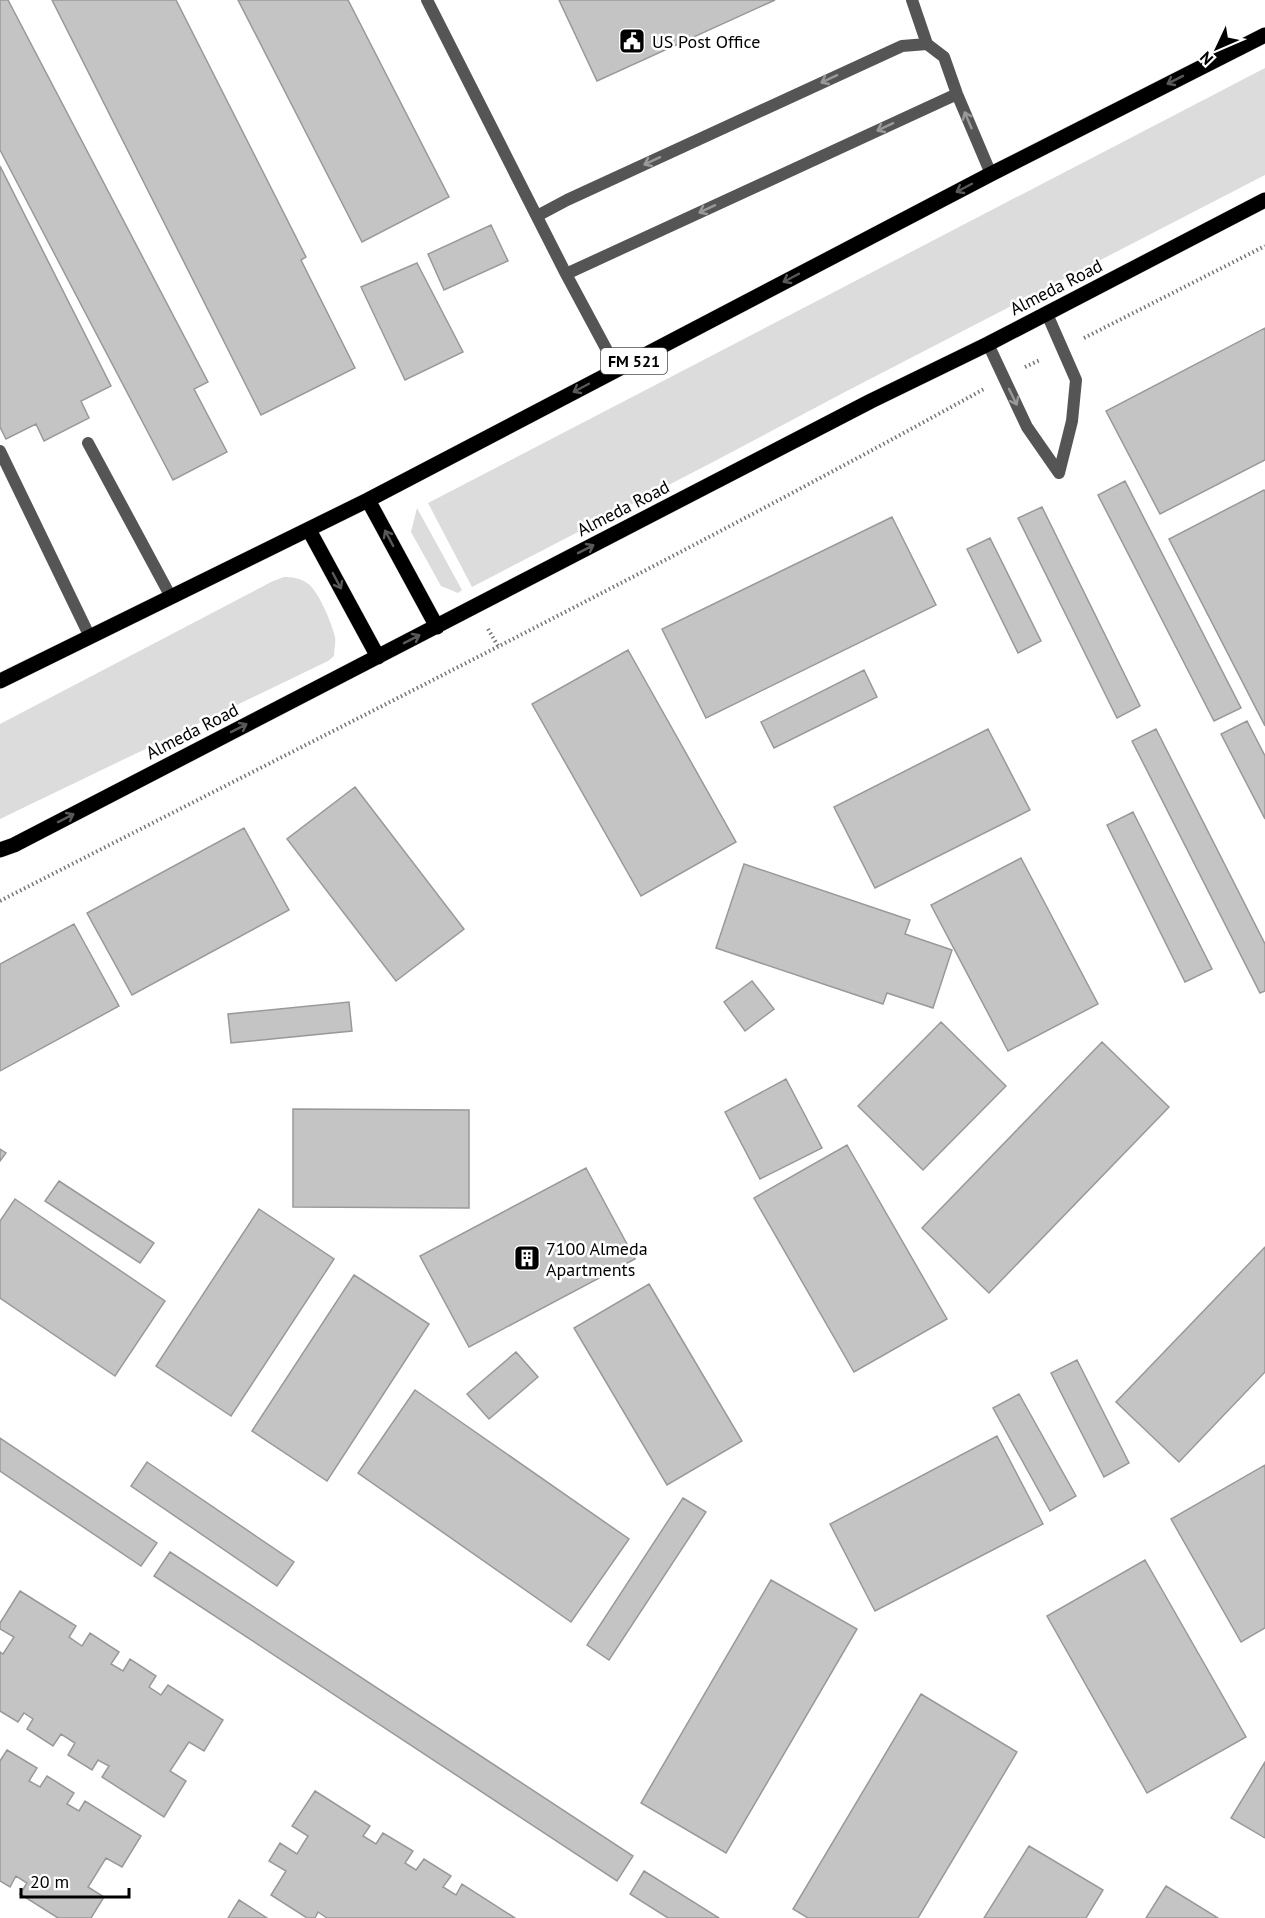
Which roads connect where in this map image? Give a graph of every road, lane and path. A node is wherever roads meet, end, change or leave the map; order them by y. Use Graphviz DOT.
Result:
graph roads {
  1 [pos="427,0"];
  2 [pos="912,0"];
  3 [pos="1265,35"];
  4 [pos="927,44"];
  5 [pos="957,94"];
  6 [pos="991,174"];
  7 [pos="1265,201"];
  8 [pos="537,216"];
  9 [pos="1265,246"];
  10 [pos="566,274"];
  11 [pos="1047,314"];
  12 [pos="988,344"];
  13 [pos="1062,350"];
  14 [pos="617,369"];
  15 [pos="1004,378"];
  16 [pos="88,443"];
  17 [pos="0,450"];
  18 [pos="368,500"];
  19 [pos="309,530"];
  20 [pos="171,597"];
  21 [pos="437,627"];
  22 [pos="489,629"];
  23 [pos="90,637"];
  24 [pos="498,646"];
  25 [pos="378,657"];
  26 [pos="0,681"];
  27 [pos="0,850"];
  28 [pos="0,902"];
  1 -- 8 [label="lane"];
  2 -- 4 [label="lane"];
  3 -- 6 [label="main road, FM 521, one-way"];
  4 -- 5 [label="lane"];
  4 -- 8 [label="lane, one-way"];
  6 -- 5 [label="lane, one-way"];
  5 -- 10 [label="lane, one-way"];
  6 -- 14 [label="main road, FM 521, one-way"];
  7 -- 11 [label="main road, Almeda Road"];
  8 -- 10 [label="lane"];
  9 -- 13 [label="path"];
  10 -- 14 [label="lane"];
  11 -- 12 [label="main road, Almeda Road"];
  11 -- 13 [label="lane"];
  12 -- 15 [label="lane"];
  21 -- 12 [label="main road, Almeda Road, one-way"];
  13 -- 15 [label="path"];
  15 -- 13 [label="lane, one-way"];
  14 -- 18 [label="main road, FM 521, one-way"];
  15 -- 24 [label="path"];
  16 -- 20 [label="lane"];
  17 -- 23 [label="lane"];
  18 -- 19 [label="main road, FM 521"];
  21 -- 18 [label="main road, one-way"];
  19 -- 20 [label="main road, FM 521"];
  19 -- 25 [label="main road, one-way"];
  20 -- 23 [label="main road, FM 521"];
  25 -- 21 [label="main road, Almeda Road, one-way"];
  22 -- 24 [label="path"];
  23 -- 26 [label="main road, FM 521"];
  24 -- 28 [label="path"];
  27 -- 25 [label="main road, Almeda Road, one-way"];
}
